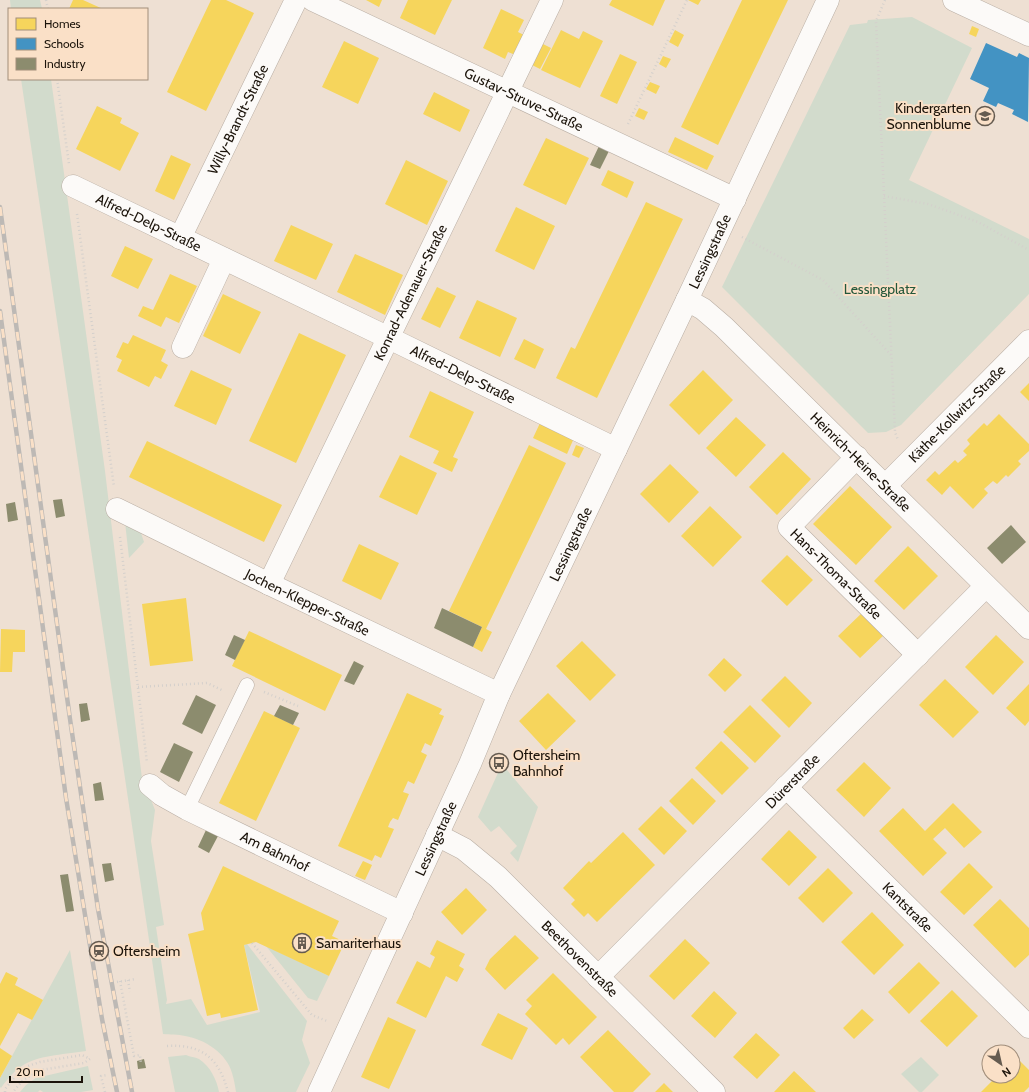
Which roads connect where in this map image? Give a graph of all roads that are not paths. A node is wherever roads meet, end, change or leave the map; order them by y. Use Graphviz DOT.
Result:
graph roads {
  1 [pos="296,0"];
  2 [pos="313,0"];
  3 [pos="552,0"];
  4 [pos="828,0"];
  5 [pos="954,0"];
  6 [pos="1029,36"];
  7 [pos="509,92"];
  8 [pos="73,186"];
  9 [pos="735,199"];
  10 [pos="180,238"];
  11 [pos="224,259"];
  12 [pos="687,300"];
  13 [pos="389,338"];
  14 [pos="1029,341"];
  15 [pos="183,347"];
  16 [pos="616,449"];
  17 [pos="857,457"];
  18 [pos="885,486"];
  19 [pos="117,509"];
  20 [pos="269,584"];
  21 [pos="986,586"];
  22 [pos="1029,628"];
  23 [pos="918,655"];
  24 [pos="247,685"];
  25 [pos="499,694"];
  26 [pos="150,785"];
  27 [pos="786,787"];
  28 [pos="187,809"];
  29 [pos="437,835"];
  30 [pos="402,913"];
  31 [pos="598,977"];
  32 [pos="1029,1028"];
  33 [pos="319,1092"];
  34 [pos="714,1092"];
  1 -- 10 [label="street, Willy-Brandt-Straße"];
  2 -- 7 [label="street, Gustav-Struve-Straße"];
  3 -- 7 [label="street, Konrad-Adenauer-Straße"];
  4 -- 9 [label="street, Lessingstraße"];
  5 -- 6 [label="street"];
  7 -- 9 [label="street, Gustav-Struve-Straße"];
  7 -- 13 [label="street, Konrad-Adenauer-Straße"];
  8 -- 10 [label="street, Alfred-Delp-Straße"];
  9 -- 12 [label="street, Lessingstraße"];
  10 -- 11 [label="street, Alfred-Delp-Straße"];
  11 -- 13 [label="street, Alfred-Delp-Straße"];
  11 -- 15 [label="street"];
  12 -- 16 [label="street, Lessingstraße"];
  12 -- 17 [label="street, Heinrich-Heine-Straße"];
  13 -- 16 [label="street, Alfred-Delp-Straße"];
  13 -- 20 [label="street, Konrad-Adenauer-Straße"];
  14 -- 18 [label="street, Käthe-Kollwitz-Straße"];
  16 -- 25 [label="street, Lessingstraße"];
  17 -- 18 [label="street, Heinrich-Heine-Straße"];
  17 -- 23 [label="street, Hans-Thoma-Straße"];
  18 -- 21 [label="street, Heinrich-Heine-Straße"];
  19 -- 20 [label="street, Jochen-Klepper-Straße"];
  20 -- 25 [label="street, Jochen-Klepper-Straße"];
  21 -- 22 [label="street, Heinrich-Heine-Straße"];
  21 -- 23 [label="street, Dürerstraße"];
  23 -- 27 [label="street, Dürerstraße"];
  24 -- 28 [label="lane"];
  25 -- 29 [label="street, Lessingstraße"];
  26 -- 28 [label="street, Am Bahnhof"];
  27 -- 31 [label="street, Dürerstraße"];
  27 -- 32 [label="street, Kantstraße"];
  28 -- 30 [label="street, Am Bahnhof"];
  29 -- 30 [label="street, Lessingstraße"];
  29 -- 31 [label="street, Beethovenstraße"];
  30 -- 33 [label="street, Lessingstraße"];
  31 -- 34 [label="street, Beethovenstraße"];
}
